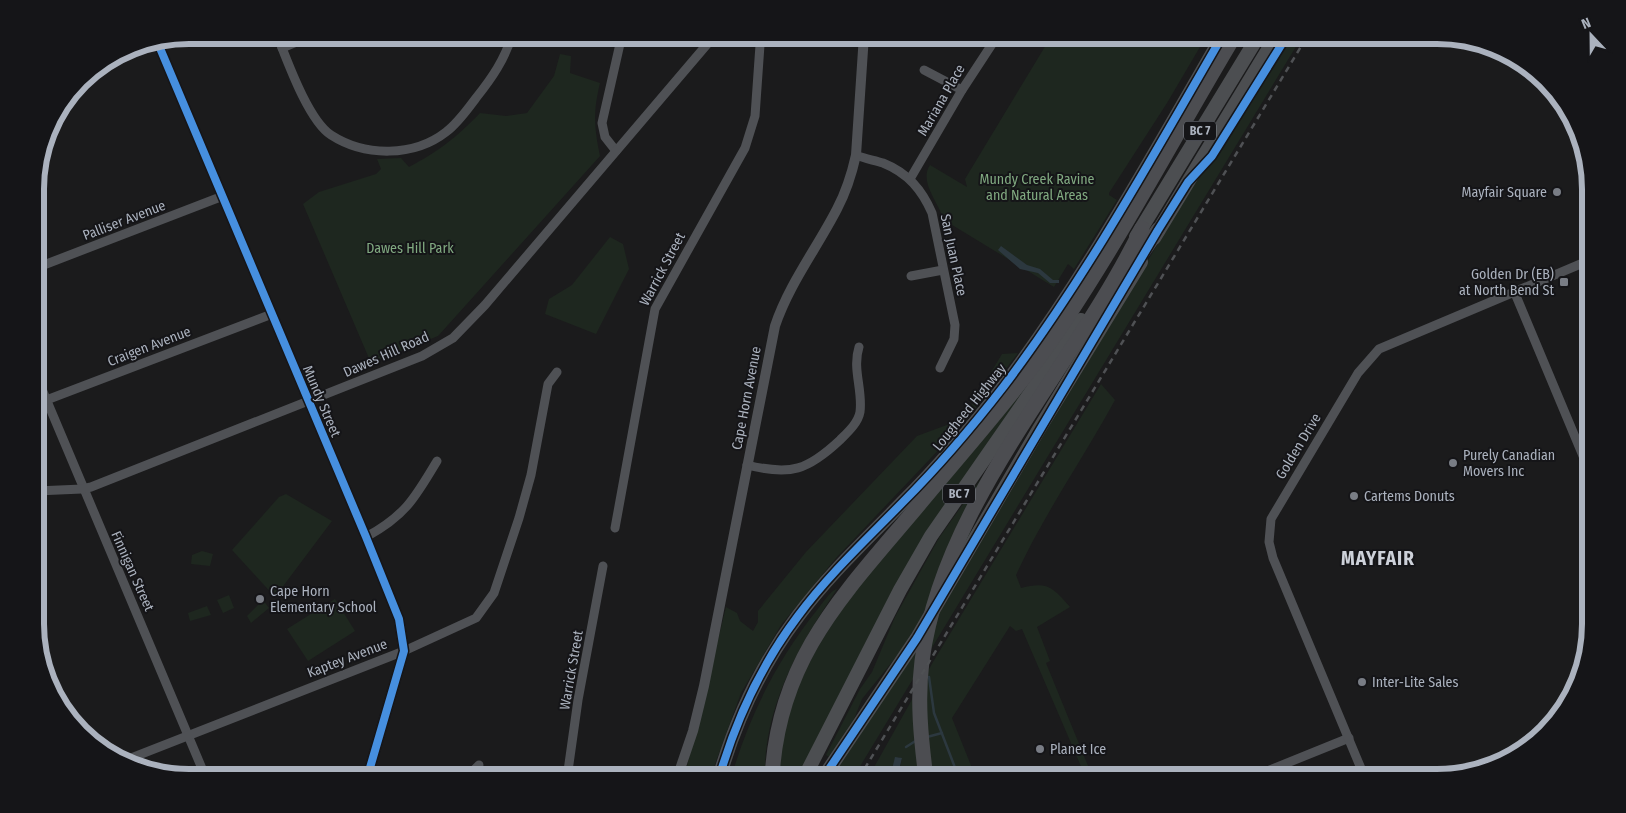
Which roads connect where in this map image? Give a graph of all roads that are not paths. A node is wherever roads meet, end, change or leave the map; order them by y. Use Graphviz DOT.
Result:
graph roads {
  1 [pos="280,44"];
  2 [pos="292,44"];
  3 [pos="509,44"];
  4 [pos="620,44"];
  5 [pos="707,44"];
  6 [pos="760,44"];
  7 [pos="863,44"];
  8 [pos="992,44"];
  9 [pos="1218,44"];
  10 [pos="1230,44"];
  11 [pos="1254,44"];
  12 [pos="1271,44"];
  13 [pos="160,47"];
  14 [pos="282,48"];
  15 [pos="924,70"];
  16 [pos="962,90"];
  17 [pos="616,151"];
  18 [pos="856,154"];
  19 [pos="910,179"];
  20 [pos="223,196"];
  21 [pos="1142,228"];
  22 [pos="1158,230"];
  23 [pos="1582,263"];
  24 [pos="44,265"];
  25 [pos="943,270"];
  26 [pos="910,276"];
  27 [pos="1514,291"];
  28 [pos="272,314"];
  29 [pos="859,348"];
  30 [pos="940,368"];
  31 [pos="557,372"];
  32 [pos="44,395"];
  33 [pos="46,400"];
  34 [pos="309,402"];
  35 [pos="1582,453"];
  36 [pos="436,462"];
  37 [pos="747,465"];
  38 [pos="82,490"];
  39 [pos="44,491"];
  40 [pos="966,524"];
  41 [pos="614,528"];
  42 [pos="366,537"];
  43 [pos="603,566"];
  44 [pos="404,651"];
  45 [pos="187,735"];
  46 [pos="1349,738"];
  47 [pos="132,757"];
  48 [pos="478,765"];
  49 [pos="202,769"];
  50 [pos="371,769"];
  51 [pos="475,769"];
  52 [pos="568,769"];
  53 [pos="680,769"];
  54 [pos="722,769"];
  55 [pos="772,769"];
  56 [pos="809,769"];
  57 [pos="829,769"];
  58 [pos="925,769"];
  59 [pos="1272,769"];
  60 [pos="1361,769"];
  1 -- 14 [label="street"];
  2 -- 14 [label="street"];
  3 -- 14 [label="street"];
  4 -- 17 [label="street"];
  5 -- 17 [label="street, Dawes Hill Road"];
  6 -- 41 [label="street, Warrick Street"];
  7 -- 18 [label="street, Cape Horn Avenue"];
  8 -- 16 [label="street, Mariana Place"];
  9 -- 54 [label="main road, Lougheed Highway / BC 7"];
  10 -- 55 [label="highway"];
  11 -- 21 [label="main road, BC 7"];
  12 -- 22 [label="main road"];
  13 -- 20 [label="street, Mundy Street"];
  15 -- 16 [label="street"];
  16 -- 19 [label="street, Mariana Place"];
  17 -- 34 [label="street, Dawes Hill Road"];
  18 -- 19 [label="street, San Juan Place"];
  18 -- 37 [label="street, Cape Horn Avenue"];
  19 -- 25 [label="street, San Juan Place"];
  20 -- 24 [label="street, Palliser Avenue"];
  20 -- 28 [label="street, Mundy Street"];
  21 -- 40 [label="highway"];
  21 -- 56 [label="main road, BC 7"];
  22 -- 40 [label="highway"];
  22 -- 57 [label="main road"];
  23 -- 27 [label="street, Golden Drive"];
  25 -- 26 [label="street"];
  25 -- 30 [label="street, San Juan Place"];
  27 -- 35 [label="street"];
  27 -- 46 [label="street, Golden Drive"];
  28 -- 33 [label="street, Craigen Avenue"];
  28 -- 34 [label="street, Mundy Street"];
  29 -- 37 [label="street"];
  31 -- 44 [label="street, Kaptey Avenue"];
  32 -- 33 [label="street, Finnigan Street"];
  33 -- 38 [label="street, Finnigan Street"];
  34 -- 38 [label="street, Dawes Hill Road"];
  34 -- 42 [label="street, Mundy Street"];
  36 -- 42 [label="street"];
  37 -- 53 [label="street, Cape Horn Avenue"];
  38 -- 39 [label="street, Dawes Hill Road"];
  38 -- 45 [label="street, Finnigan Street"];
  40 -- 58 [label="highway"];
  42 -- 44 [label="street, Mundy Street"];
  43 -- 52 [label="street, Warrick Street"];
  44 -- 45 [label="street, Kaptey Avenue"];
  44 -- 50 [label="street, Mundy Street"];
  45 -- 47 [label="street, Kaptey Avenue"];
  45 -- 49 [label="street, Finnigan Street"];
  46 -- 59 [label="street"];
  46 -- 60 [label="street, Golden Drive"];
  48 -- 51 [label="street"];
}
